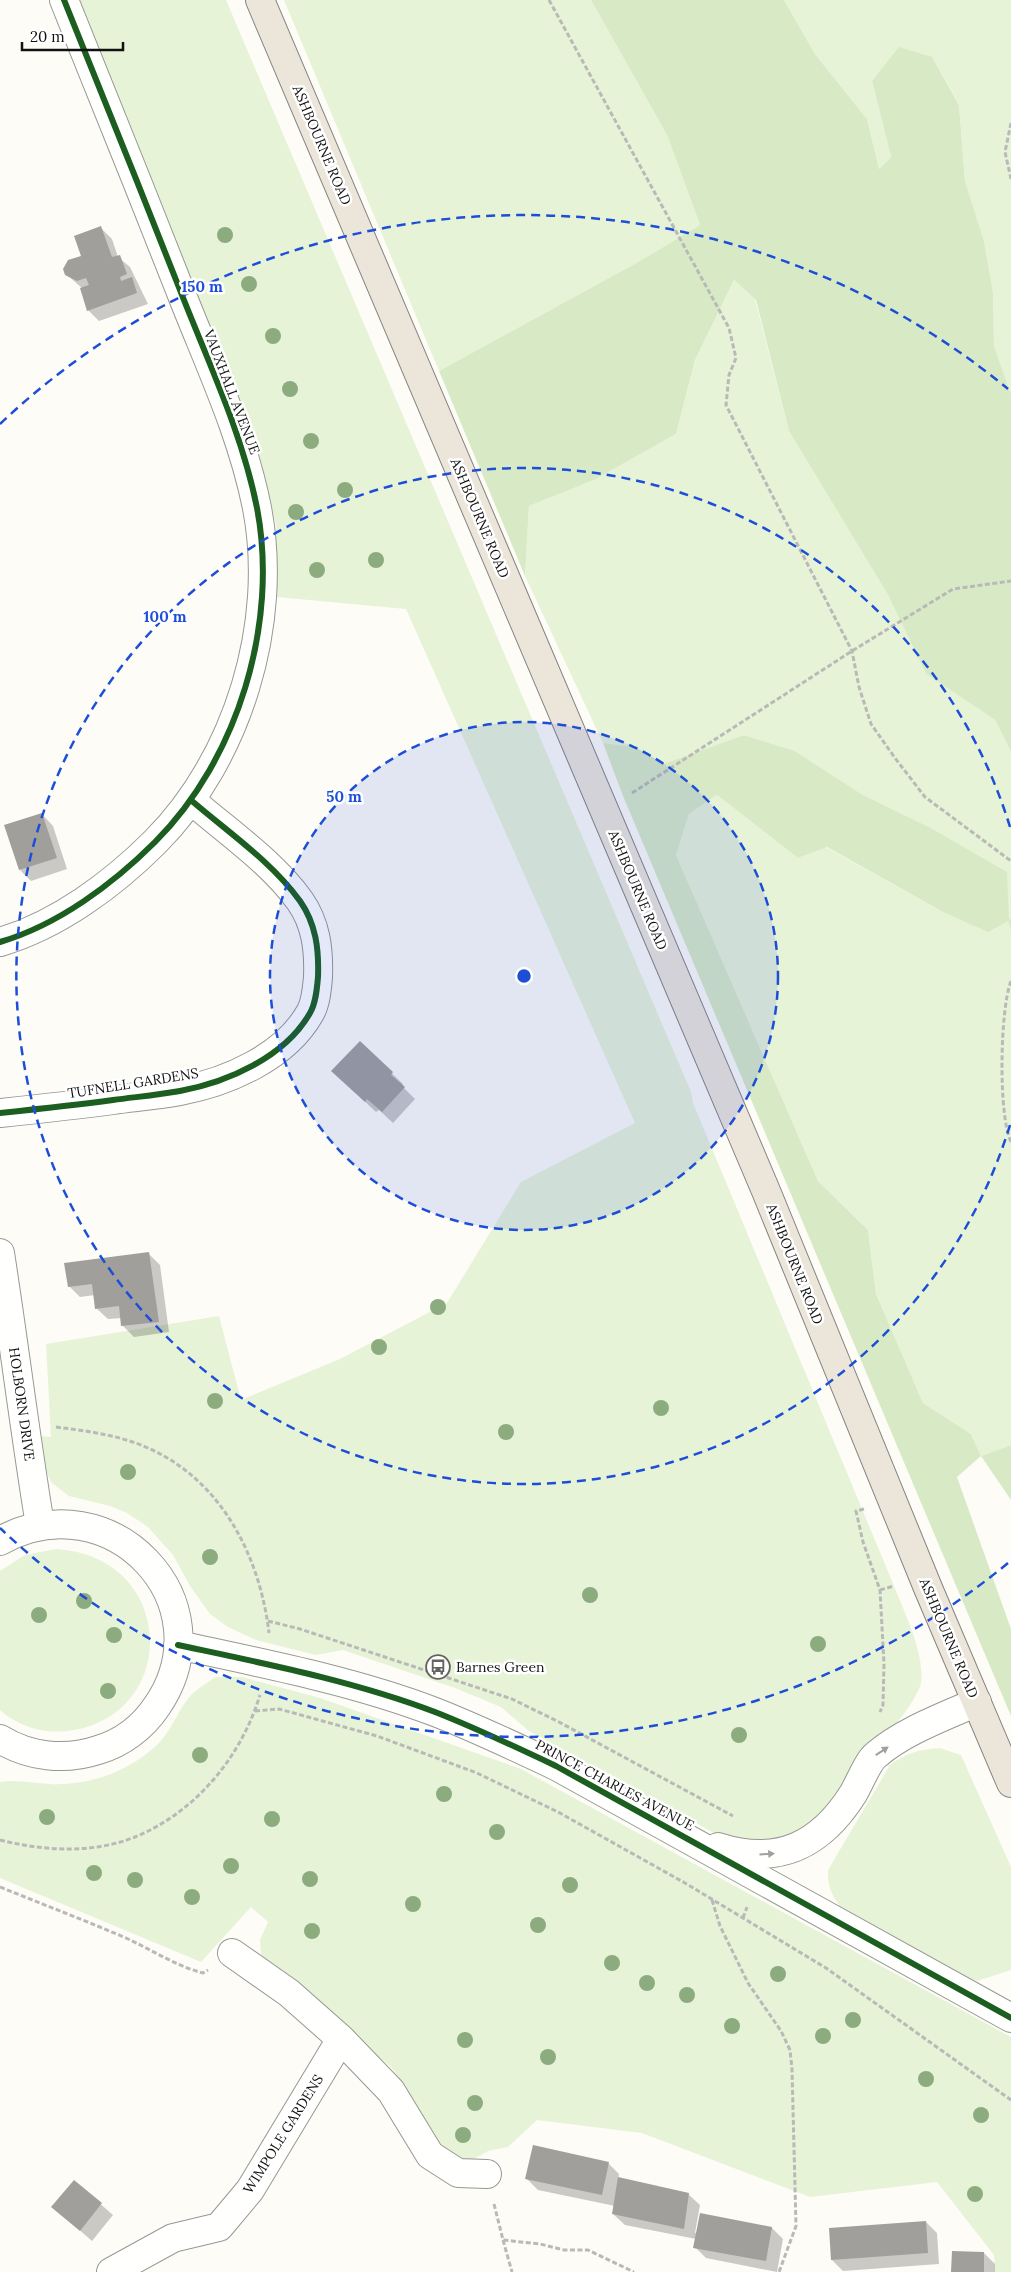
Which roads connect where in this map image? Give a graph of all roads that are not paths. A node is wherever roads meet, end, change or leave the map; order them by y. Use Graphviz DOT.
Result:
graph roads {
  1 [pos="64,0"];
  2 [pos="260,0"];
  3 [pos="192,800"];
  4 [pos="0,942"];
  5 [pos="0,1114"];
  6 [pos="0,1253"];
  7 [pos="40,1525"];
  8 [pos="0,1541"];
  9 [pos="178,1645"];
  10 [pos="977,1702"];
  11 [pos="0,1739"];
  12 [pos="1011,1783"];
  13 [pos="685,1837"];
  14 [pos="232,1953"];
  15 [pos="1011,1994"];
  16 [pos="986,2005"];
  17 [pos="1011,2018"];
  18 [pos="341,2039"];
  19 [pos="487,2174"];
  20 [pos="111,2272"];
  1 -- 3 [label="street, VAUXHALL AVENUE"];
  2 -- 10 [label="highway, ASHBOURNE ROAD"];
  3 -- 4 [label="street, VAUXHALL AVENUE"];
  3 -- 5 [label="street, TUFNELL GARDENS"];
  6 -- 7 [label="street, HOLBORN DRIVE"];
  7 -- 8 [label="street"];
  7 -- 9 [label="street"];
  9 -- 11 [label="street"];
  9 -- 13 [label="street, PRINCE CHARLES AVENUE"];
  10 -- 12 [label="highway, ASHBOURNE ROAD"];
  13 -- 10 [label="street, PRINCE CHARLES AVENUE, one-way"];
  13 -- 16 [label="street, PRINCE CHARLES AVENUE"];
  14 -- 18 [label="street"];
  15 -- 16 [label="street"];
  16 -- 17 [label="street, PRINCE CHARLES AVENUE"];
  18 -- 19 [label="street"];
  18 -- 20 [label="street, WIMPOLE GARDENS"];
}
